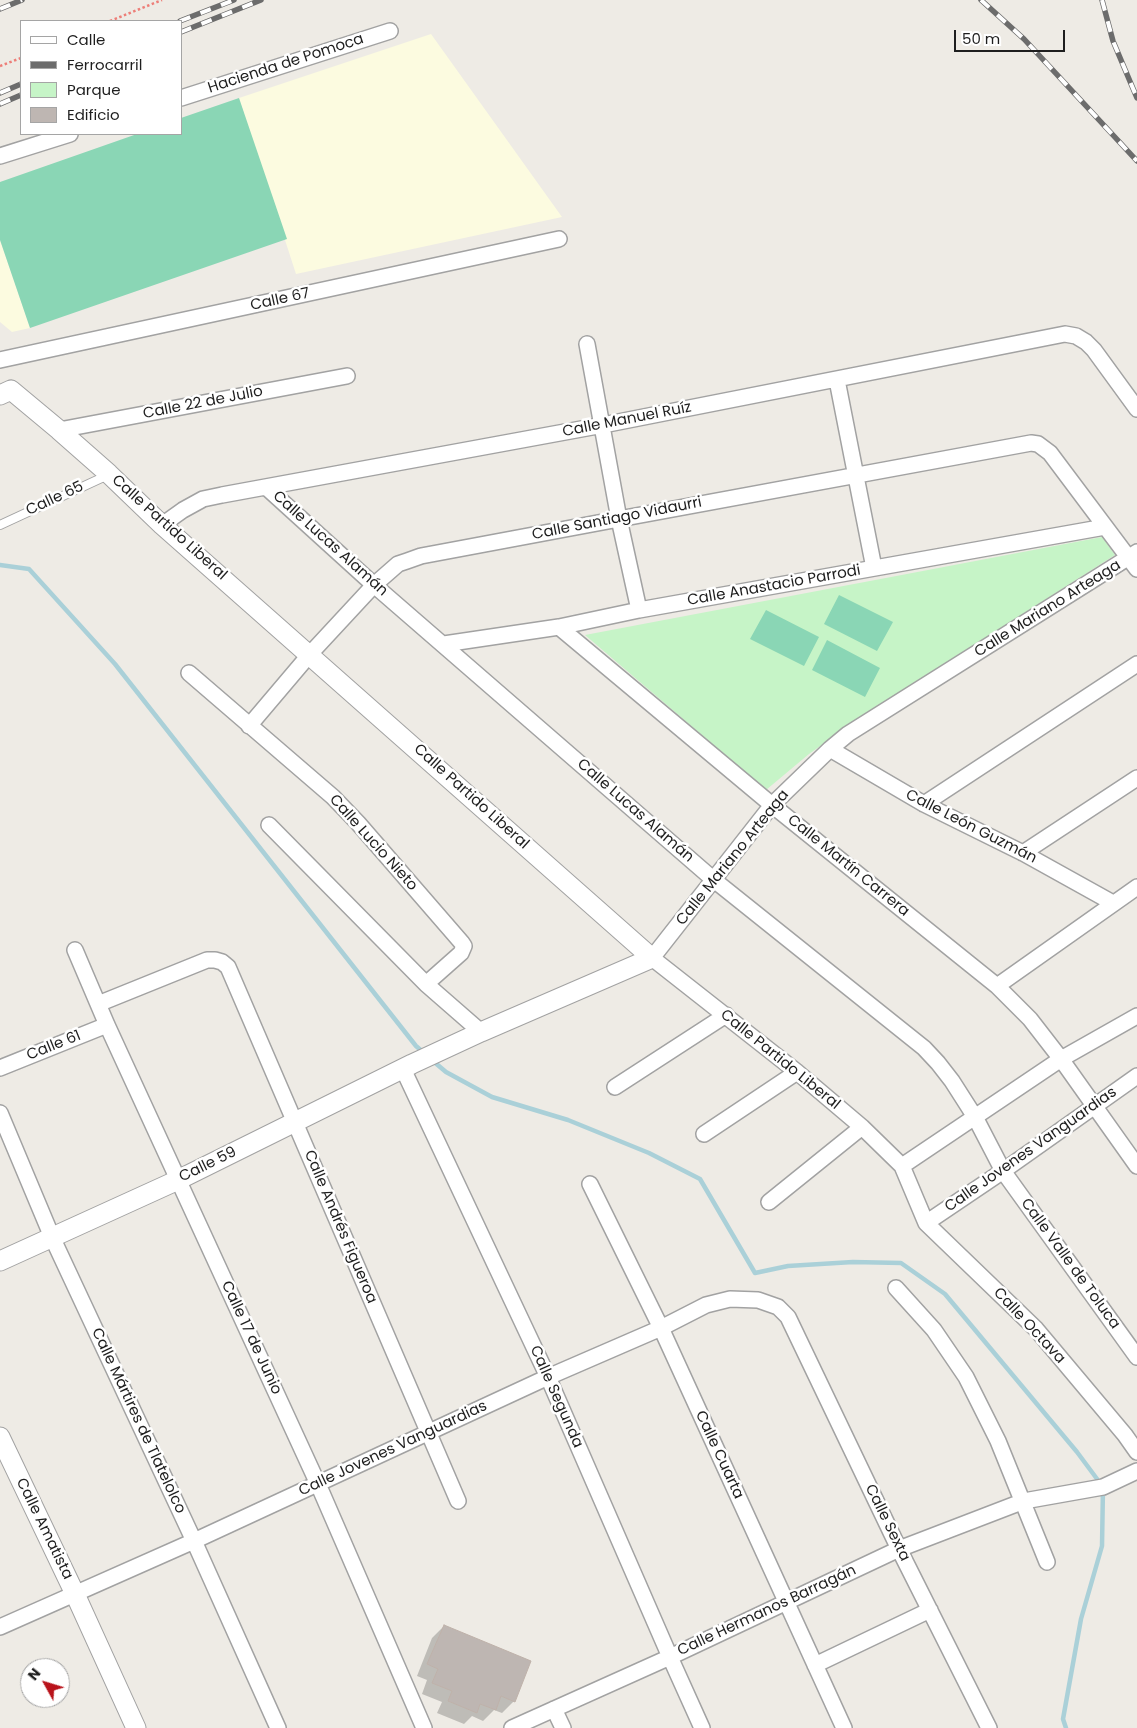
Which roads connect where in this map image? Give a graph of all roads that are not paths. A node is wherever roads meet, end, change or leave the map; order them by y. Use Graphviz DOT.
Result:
graph roads {
  1 [pos="390,31"];
  2 [pos="182,98"];
  3 [pos="67,135"];
  4 [pos="0,156"];
  5 [pos="559,239"];
  6 [pos="587,344"];
  7 [pos="0,360"];
  8 [pos="347,376"];
  9 [pos="837,380"];
  10 [pos="4,389"];
  11 [pos="1137,409"];
  12 [pos="603,425"];
  13 [pos="59,430"];
  14 [pos="109,474"];
  15 [pos="855,475"];
  16 [pos="266,487"];
  17 [pos="619,519"];
  18 [pos="0,524"];
  19 [pos="162,525"];
  20 [pos="1106,527"];
  21 [pos="1134,559"];
  22 [pos="874,568"];
  23 [pos="374,585"];
  24 [pos="639,610"];
  25 [pos="559,627"];
  26 [pos="444,644"];
  27 [pos="310,654"];
  28 [pos="1137,664"];
  29 [pos="188,672"];
  30 [pos="250,726"];
  31 [pos="830,748"];
  32 [pos="1137,778"];
  33 [pos="924,804"];
  34 [pos="772,805"];
  35 [pos="269,825"];
  36 [pos="1023,853"];
  37 [pos="714,880"];
  38 [pos="1137,887"];
  39 [pos="1113,903"];
  40 [pos="75,950"];
  41 [pos="652,958"];
  42 [pos="426,984"];
  43 [pos="997,986"];
  44 [pos="98,1004"];
  45 [pos="726,1016"];
  46 [pos="1137,1016"];
  47 [pos="107,1025"];
  48 [pos="480,1032"];
  49 [pos="1061,1058"];
  50 [pos="408,1066"];
  51 [pos="0,1068"];
  52 [pos="797,1072"];
  53 [pos="1137,1076"];
  54 [pos="615,1087"];
  55 [pos="1093,1106"];
  56 [pos="0,1113"];
  57 [pos="975,1117"];
  58 [pos="295,1122"];
  59 [pos="862,1127"];
  60 [pos="704,1134"];
  61 [pos="902,1166"];
  62 [pos="1137,1166"];
  63 [pos="1003,1171"];
  64 [pos="178,1180"];
  65 [pos="590,1184"];
  66 [pos="768,1202"];
  67 [pos="926,1223"];
  68 [pos="52,1237"];
  69 [pos="0,1261"];
  70 [pos="896,1288"];
  71 [pos="788,1317"];
  72 [pos="661,1328"];
  73 [pos="1137,1357"];
  74 [pos="548,1377"];
  75 [pos="429,1433"];
  76 [pos="0,1437"];
  77 [pos="1137,1452"];
  78 [pos="1137,1471"];
  79 [pos="318,1484"];
  80 [pos="458,1501"];
  81 [pos="1024,1501"];
  82 [pos="194,1540"];
  83 [pos="899,1549"];
  84 [pos="1047,1562"];
  85 [pos="75,1594"];
  86 [pos="786,1602"];
  87 [pos="930,1610"];
  88 [pos="0,1627"];
  89 [pos="670,1658"];
  90 [pos="815,1665"];
  91 [pos="554,1709"];
  92 [pos="136,1728"];
  93 [pos="278,1728"];
  94 [pos="424,1728"];
  95 [pos="512,1728"];
  96 [pos="563,1728"];
  97 [pos="702,1728"];
  98 [pos="844,1728"];
  99 [pos="989,1728"];
  1 -- 2 [label="street, Hacienda de Pomoca"];
  3 -- 4 [label="street"];
  5 -- 7 [label="street, Calle 67"];
  6 -- 12 [label="street"];
  8 -- 13 [label="street, Calle 22 de Julio"];
  9 -- 11 [label="street, Calle Manuel Ruíz"];
  9 -- 12 [label="street, Calle Manuel Ruíz"];
  9 -- 15 [label="street"];
  10 -- 13 [label="street, Calle Partido Liberal"];
  12 -- 16 [label="street, Calle Manuel Ruíz"];
  12 -- 17 [label="street"];
  13 -- 14 [label="street, Calle Partido Liberal"];
  14 -- 18 [label="lane, Calle 65"];
  14 -- 19 [label="street, Calle Partido Liberal"];
  15 -- 17 [label="street, Calle Santiago Vidaurri"];
  15 -- 20 [label="street, Calle Santiago Vidaurri"];
  15 -- 22 [label="street"];
  16 -- 19 [label="street, Calle Manuel Ruíz"];
  16 -- 23 [label="street, Calle Lucas Alamán"];
  17 -- 23 [label="street, Calle Santiago Vidaurri"];
  17 -- 24 [label="street"];
  19 -- 27 [label="street, Calle Partido Liberal"];
  20 -- 21 [label="street"];
  20 -- 22 [label="street, Calle Anastacio Parrodi"];
  21 -- 31 [label="street, Calle Mariano Arteaga"];
  22 -- 24 [label="street, Calle Anastacio Parrodi"];
  23 -- 26 [label="street, Calle Lucas Alamán"];
  23 -- 27 [label="street, Calle Santiago Vidaurri"];
  24 -- 25 [label="street, Calle Anastacio Parrodi"];
  25 -- 26 [label="street, Calle Anastacio Parrodi"];
  25 -- 34 [label="street, Calle Martín Carrera"];
  26 -- 37 [label="street, Calle Lucas Alamán"];
  27 -- 30 [label="street, Calle Santiago Vidaurri"];
  27 -- 41 [label="street, Calle Partido Liberal"];
  28 -- 33 [label="street"];
  29 -- 30 [label="street, Calle Lucio Nieto"];
  30 -- 42 [label="street, Calle Lucio Nieto"];
  31 -- 33 [label="street, Calle León Guzmán"];
  31 -- 34 [label="street, Calle Mariano Arteaga"];
  32 -- 36 [label="street"];
  33 -- 36 [label="street, Calle León Guzmán"];
  34 -- 37 [label="street, Calle Mariano Arteaga"];
  34 -- 43 [label="street, Calle Martín Carrera"];
  35 -- 42 [label="street"];
  36 -- 39 [label="street, Calle León Guzmán"];
  37 -- 41 [label="street, Calle Mariano Arteaga"];
  37 -- 57 [label="street, Calle Lucas Alamán"];
  38 -- 39 [label="street"];
  39 -- 43 [label="street"];
  40 -- 44 [label="street, Calle 17 de Junio"];
  41 -- 45 [label="street, Calle Partido Liberal"];
  41 -- 48 [label="street, Calle Mariano Arteaga"];
  42 -- 48 [label="street"];
  43 -- 49 [label="street, Calle Martín Carrera"];
  44 -- 47 [label="street, Calle 17 de Junio"];
  44 -- 58 [label="street, Calle Andrés Figueroa"];
  45 -- 52 [label="street, Calle Partido Liberal"];
  45 -- 54 [label="street"];
  46 -- 49 [label="street"];
  47 -- 51 [label="street, Calle 61"];
  47 -- 64 [label="street, Calle 17 de Junio"];
  48 -- 50 [label="street, Calle Mariano Arteaga"];
  49 -- 55 [label="street, Calle Martín Carrera"];
  49 -- 57 [label="street"];
  50 -- 58 [label="street, Calle 59"];
  50 -- 74 [label="street, Calle Segunda"];
  52 -- 59 [label="street, Calle Partido Liberal"];
  52 -- 60 [label="street"];
  53 -- 55 [label="street, Calle Jovenes Vanguardias"];
  55 -- 62 [label="street, Calle Martín Carrera"];
  55 -- 63 [label="street, Calle Jovenes Vanguardias"];
  56 -- 68 [label="street, Calle Mártires de Tlatelolco"];
  57 -- 61 [label="street"];
  57 -- 63 [label="street, Calle Lucas Alamán"];
  58 -- 64 [label="street, Calle 59"];
  58 -- 75 [label="street, Calle Andrés Figueroa"];
  59 -- 61 [label="street, Calle Partido Liberal"];
  59 -- 66 [label="street"];
  61 -- 67 [label="street, Calle Partido Liberal"];
  63 -- 67 [label="street, Calle Jovenes Vanguardias"];
  63 -- 73 [label="street, Calle Valle de Toluca"];
  64 -- 68 [label="street, Calle 59"];
  64 -- 79 [label="street, Calle 17 de Junio"];
  65 -- 72 [label="street, Calle Cuarta"];
  67 -- 77 [label="street, Calle Octava"];
  68 -- 69 [label="street, Calle 59"];
  68 -- 82 [label="street, Calle Mártires de Tlatelolco"];
  70 -- 81 [label="street"];
  71 -- 72 [label="street, Calle Jovenes Vanguardias"];
  71 -- 83 [label="street, Calle Sexta"];
  72 -- 74 [label="street, Calle Jovenes Vanguardias"];
  72 -- 86 [label="street, Calle Cuarta"];
  74 -- 75 [label="street, Calle Jovenes Vanguardias"];
  74 -- 89 [label="street, Calle Segunda"];
  75 -- 79 [label="street, Calle Jovenes Vanguardias"];
  75 -- 80 [label="street, Calle Andrés Figueroa"];
  76 -- 85 [label="street, Calle Amatista"];
  78 -- 81 [label="street, Calle Hermanos Barragán"];
  79 -- 82 [label="street, Calle Jovenes Vanguardias"];
  79 -- 94 [label="street, Calle 17 de Junio"];
  81 -- 83 [label="street, Calle Hermanos Barragán"];
  81 -- 84 [label="street"];
  82 -- 85 [label="street, Calle Jovenes Vanguardias"];
  82 -- 93 [label="street, Calle Mártires de Tlatelolco"];
  83 -- 86 [label="street, Calle Hermanos Barragán"];
  83 -- 87 [label="street, Calle Sexta"];
  85 -- 88 [label="street, Calle Jovenes Vanguardias"];
  85 -- 92 [label="street, Calle Amatista"];
  86 -- 89 [label="street, Calle Hermanos Barragán"];
  86 -- 90 [label="street, Calle Cuarta"];
  87 -- 90 [label="street"];
  87 -- 99 [label="street, Calle Sexta"];
  89 -- 91 [label="street, Calle Hermanos Barragán"];
  89 -- 97 [label="street, Calle Segunda"];
  90 -- 98 [label="street, Calle Cuarta"];
  91 -- 95 [label="street, Calle Hermanos Barragán"];
  91 -- 96 [label="street"];
}
